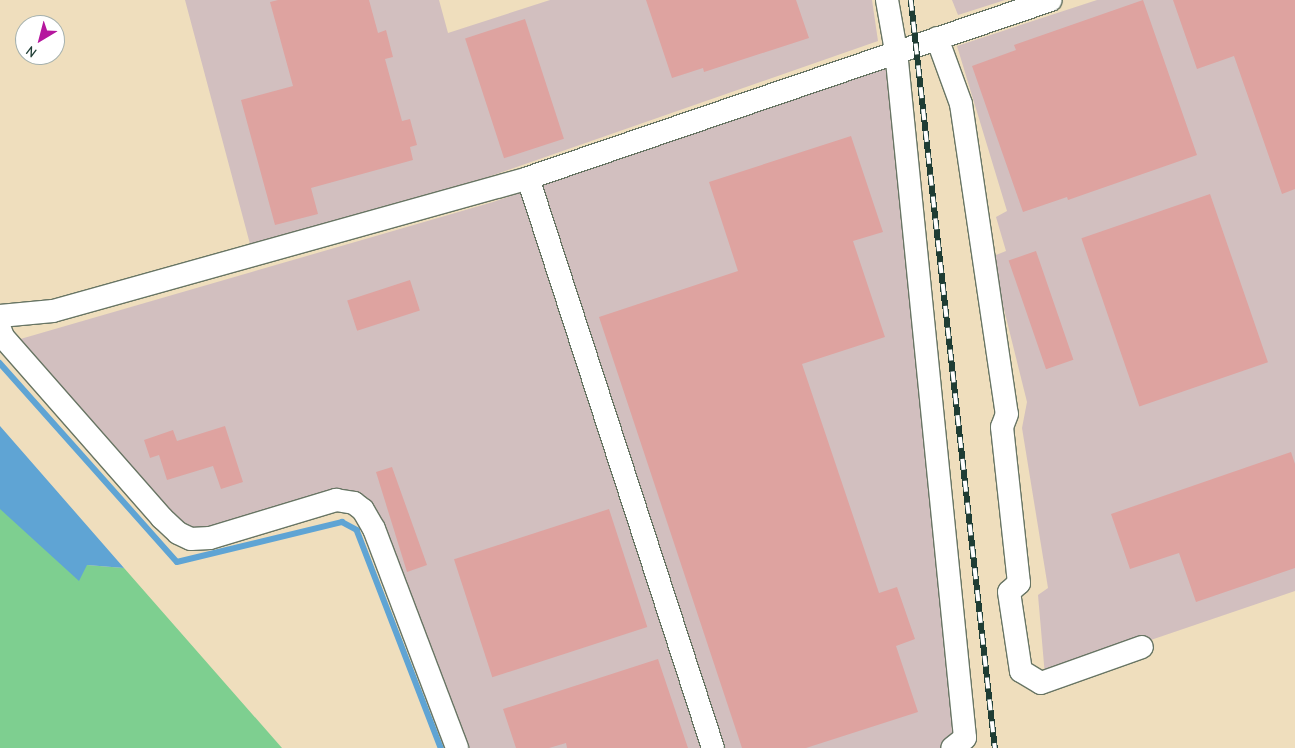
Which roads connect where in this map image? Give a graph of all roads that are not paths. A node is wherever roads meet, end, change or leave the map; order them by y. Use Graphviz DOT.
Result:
graph roads {
  1 [pos="887,0"];
  2 [pos="1051,0"];
  3 [pos="937,38"];
  4 [pos="896,52"];
  5 [pos="528,178"];
  6 [pos="0,316"];
  7 [pos="0,329"];
  8 [pos="1142,647"];
  9 [pos="457,748"];
  10 [pos="713,748"];
  11 [pos="952,748"];
  1 -- 4 [label="street"];
  2 -- 3 [label="street"];
  3 -- 4 [label="street"];
  3 -- 8 [label="street"];
  4 -- 5 [label="street"];
  4 -- 11 [label="street"];
  5 -- 6 [label="street"];
  5 -- 10 [label="street"];
  7 -- 9 [label="street"];
}
